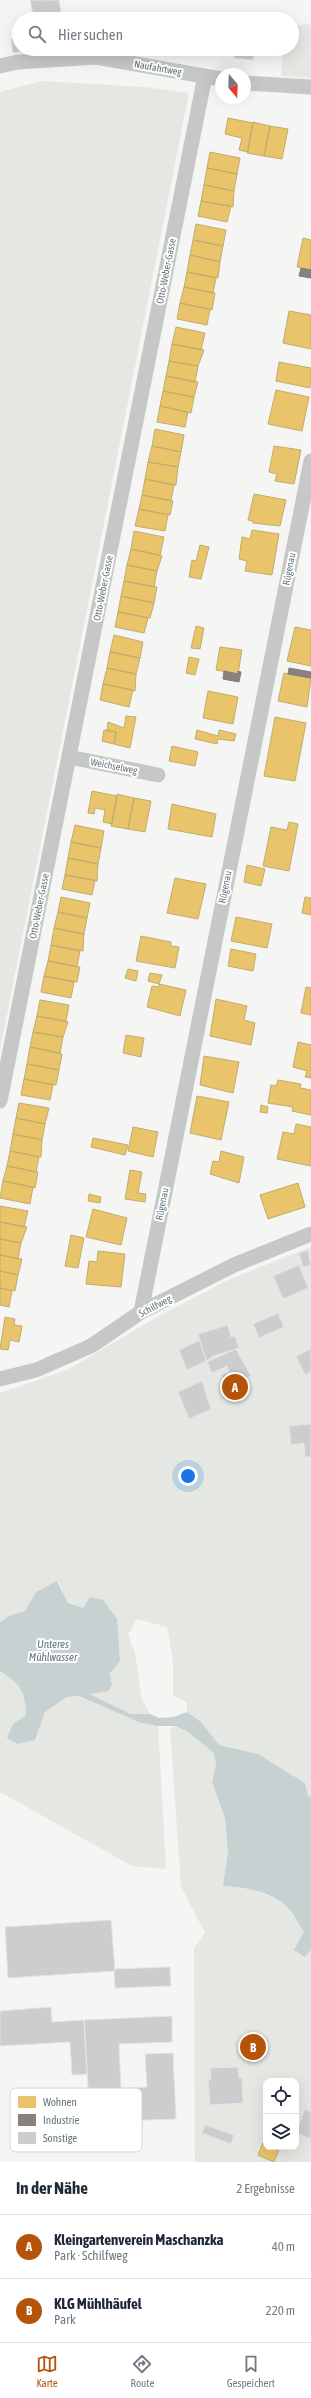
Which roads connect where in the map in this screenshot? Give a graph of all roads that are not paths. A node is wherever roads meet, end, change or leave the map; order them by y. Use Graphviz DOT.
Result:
graph roads {
  1 [pos="0,66"];
  2 [pos="205,76"];
  3 [pos="215,78"];
  4 [pos="251,83"];
  5 [pos="311,87"];
  6 [pos="311,461"];
  7 [pos="69,757"];
  8 [pos="158,775"];
  9 [pos="0,1101"];
  10 [pos="311,1234"];
  11 [pos="141,1312"];
  12 [pos="0,1379"];
  1 -- 2 [label="street, Naufahrtweg"];
  2 -- 3 [label="street, Naufahrtweg"];
  2 -- 7 [label="street, Otto-Weber-Gasse"];
  4 -- 5 [label="street"];
  6 -- 11 [label="street, Rügenau"];
  7 -- 8 [label="street, Weichselweg"];
  7 -- 9 [label="street, Otto-Weber-Gasse"];
  10 -- 11 [label="street, Schilfweg"];
  11 -- 12 [label="street, Schilfweg"];
}
